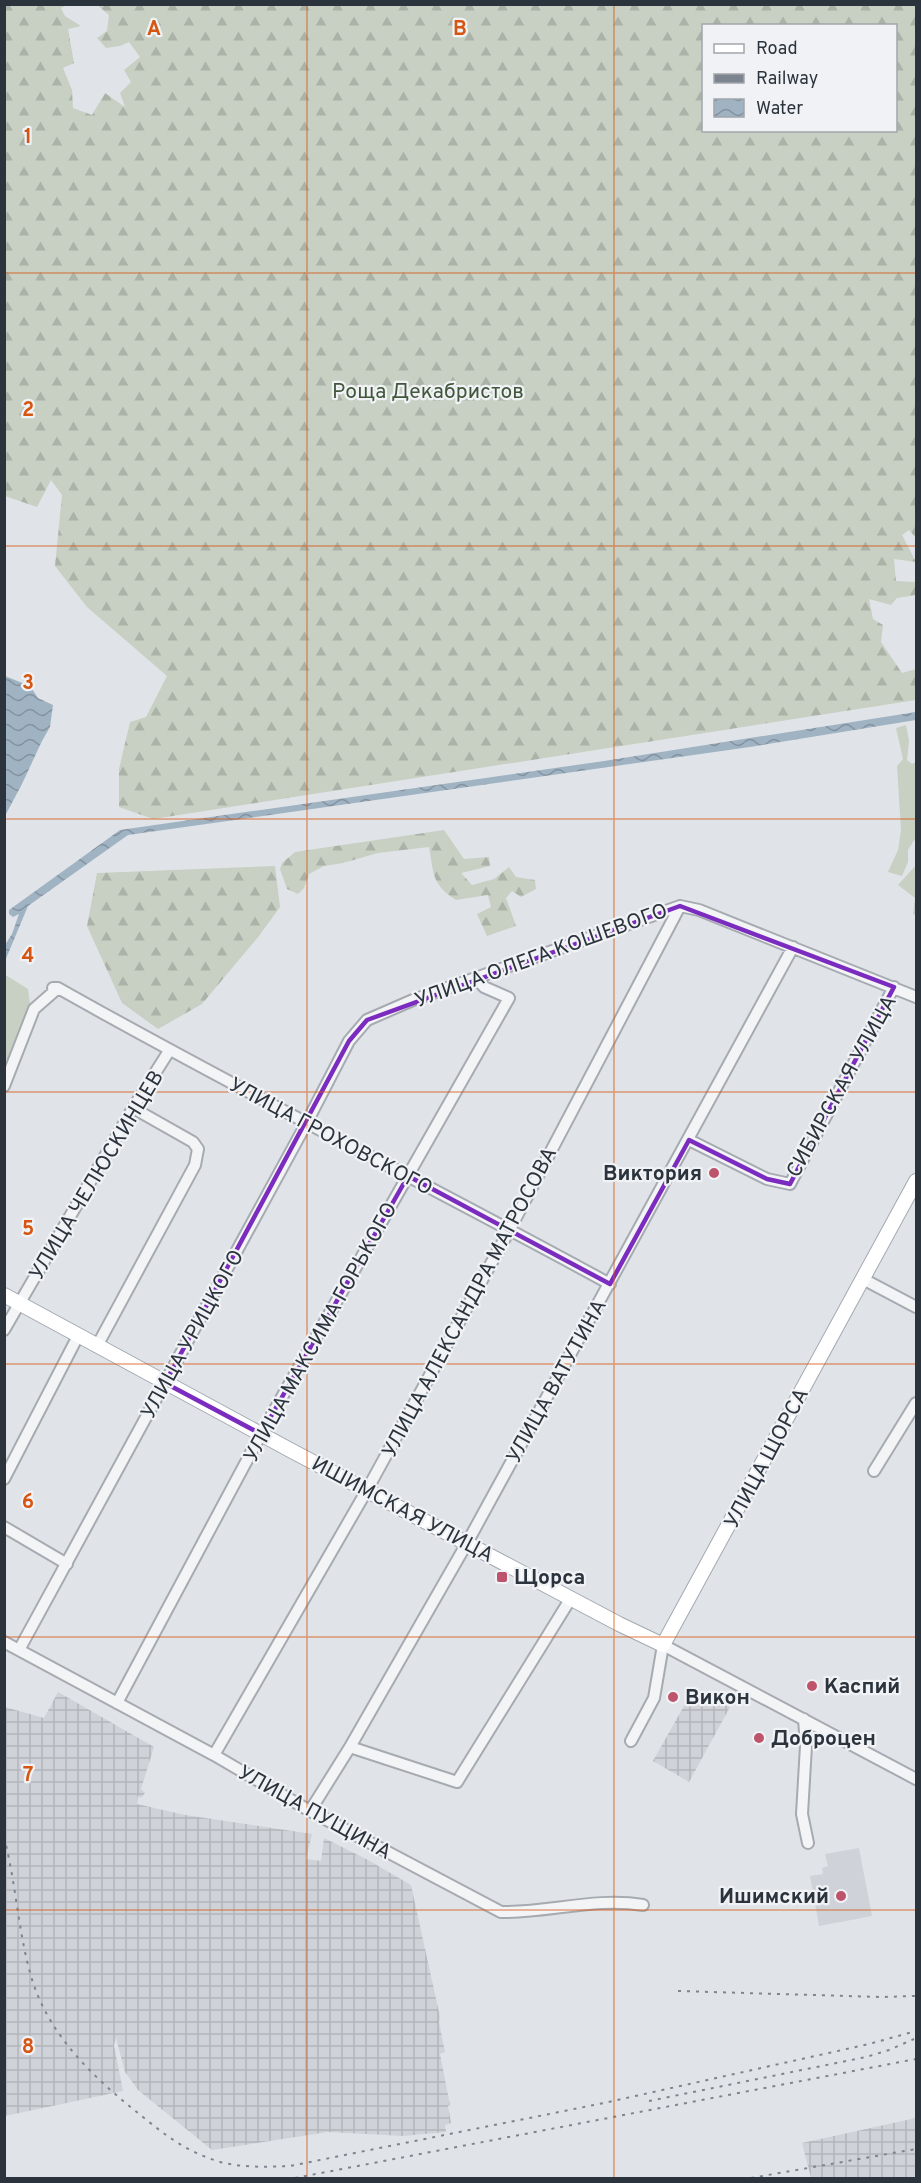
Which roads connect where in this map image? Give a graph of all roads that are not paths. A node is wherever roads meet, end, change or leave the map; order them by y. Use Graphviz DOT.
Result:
graph roads {
  1 [pos="680,906"];
  2 [pos="794,947"];
  3 [pos="476,978"];
  4 [pos="894,987"];
  5 [pos="916,997"];
  6 [pos="368,1020"];
  7 [pos="169,1051"];
  8 [pos="4,1086"];
  9 [pos="134,1108"];
  10 [pos="306,1124"];
  11 [pos="689,1140"];
  12 [pos="408,1176"];
  13 [pos="916,1181"];
  14 [pos="510,1229"];
  15 [pos="863,1279"];
  16 [pos="610,1284"];
  17 [pos="4,1295"];
  18 [pos="20,1304"];
  19 [pos="916,1307"];
  20 [pos="4,1330"];
  21 [pos="78,1336"];
  22 [pos="97,1346"];
  23 [pos="165,1383"];
  24 [pos="916,1403"];
  25 [pos="261,1434"];
  26 [pos="874,1471"];
  27 [pos="4,1479"];
  28 [pos="367,1490"];
  29 [pos="4,1527"];
  30 [pos="467,1543"];
  31 [pos="67,1564"];
  32 [pos="572,1598"];
  33 [pos="4,1642"];
  34 [pos="663,1645"];
  35 [pos="19,1650"];
  36 [pos="117,1703"];
  37 [pos="804,1719"];
  38 [pos="631,1741"];
  39 [pos="350,1748"];
  40 [pos="214,1755"];
  41 [pos="916,1779"];
  42 [pos="310,1811"];
  43 [pos="808,1843"];
  44 [pos="643,1905"];
  1 -- 2 [label="street, УЛИЦА ОЛЕГА КОШЕВОГО"];
  1 -- 3 [label="street, УЛИЦА ОЛЕГА КОШЕВОГО"];
  1 -- 14 [label="street, УЛИЦА АЛЕКСАНДРА МАТРОСОВА"];
  2 -- 4 [label="street, УЛИЦА ОЛЕГА КОШЕВОГО"];
  2 -- 11 [label="street, УЛИЦА ВАТУТИНА"];
  3 -- 6 [label="street, УЛИЦА ОЛЕГА КОШЕВОГО"];
  3 -- 12 [label="street, УЛИЦА МАКСИМА ГОРЬКОГО"];
  4 -- 5 [label="street, УЛИЦА ОЛЕГА КОШЕВОГО"];
  4 -- 11 [label="street, СИБИРСКАЯ УЛИЦА"];
  6 -- 10 [label="street, УЛИЦА УРИЦКОГО"];
  7 -- 8 [label="street, УЛИЦА ГРОХОВСКОГО"];
  7 -- 9 [label="street, УЛИЦА ЧЕЛЮСКИНЦЕВ"];
  7 -- 10 [label="street, УЛИЦА ГРОХОВСКОГО"];
  9 -- 18 [label="street, УЛИЦА ЧЕЛЮСКИНЦЕВ"];
  9 -- 22 [label="street"];
  10 -- 12 [label="street, УЛИЦА ГРОХОВСКОГО"];
  10 -- 23 [label="street, УЛИЦА УРИЦКОГО"];
  11 -- 16 [label="street, УЛИЦА ВАТУТИНА"];
  12 -- 14 [label="street, УЛИЦА ГРОХОВСКОГО"];
  12 -- 25 [label="street, УЛИЦА МАКСИМА ГОРЬКОГО"];
  13 -- 15 [label="main road, УЛИЦА ЩОРСА"];
  14 -- 16 [label="street, УЛИЦА ГРОХОВСКОГО"];
  14 -- 28 [label="street, УЛИЦА АЛЕКСАНДРА МАТРОСОВА"];
  15 -- 19 [label="street"];
  15 -- 34 [label="main road, УЛИЦА ЩОРСА"];
  16 -- 30 [label="street, УЛИЦА ВАТУТИНА"];
  17 -- 18 [label="main road, ИШИМСКАЯ УЛИЦА"];
  18 -- 20 [label="street, УЛИЦА ЧЕЛЮСКИНЦЕВ"];
  18 -- 21 [label="main road, ИШИМСКАЯ УЛИЦА"];
  21 -- 22 [label="main road, ИШИМСКАЯ УЛИЦА"];
  21 -- 27 [label="street"];
  22 -- 23 [label="main road, ИШИМСКАЯ УЛИЦА"];
  23 -- 25 [label="main road, ИШИМСКАЯ УЛИЦА"];
  23 -- 31 [label="street, УЛИЦА УРИЦКОГО"];
  24 -- 26 [label="street"];
  25 -- 28 [label="main road, ИШИМСКАЯ УЛИЦА"];
  25 -- 36 [label="street, УЛИЦА МАКСИМА ГОРЬКОГО"];
  28 -- 30 [label="main road, ИШИМСКАЯ УЛИЦА"];
  28 -- 40 [label="street, УЛИЦА АЛЕКСАНДРА МАТРОСОВА"];
  29 -- 31 [label="street"];
  30 -- 32 [label="main road, ИШИМСКАЯ УЛИЦА"];
  30 -- 39 [label="street, УЛИЦА ВАТУТИНА"];
  31 -- 35 [label="street, УЛИЦА УРИЦКОГО"];
  32 -- 34 [label="main road, ИШИМСКАЯ УЛИЦА"];
  32 -- 39 [label="street"];
  33 -- 35 [label="street, УЛИЦА ПУЩИНА"];
  34 -- 37 [label="street, ИШИМСКАЯ УЛИЦА"];
  34 -- 38 [label="street, УЛИЦА ЩОРСА"];
  35 -- 36 [label="street, УЛИЦА ПУЩИНА"];
  36 -- 40 [label="street, УЛИЦА ПУЩИНА"];
  37 -- 41 [label="street, ИШИМСКАЯ УЛИЦА"];
  37 -- 43 [label="street"];
  39 -- 42 [label="street, УЛИЦА ВАТУТИНА"];
  40 -- 42 [label="street, УЛИЦА ПУЩИНА"];
  42 -- 44 [label="street, УЛИЦА ПУЩИНА"];
}
